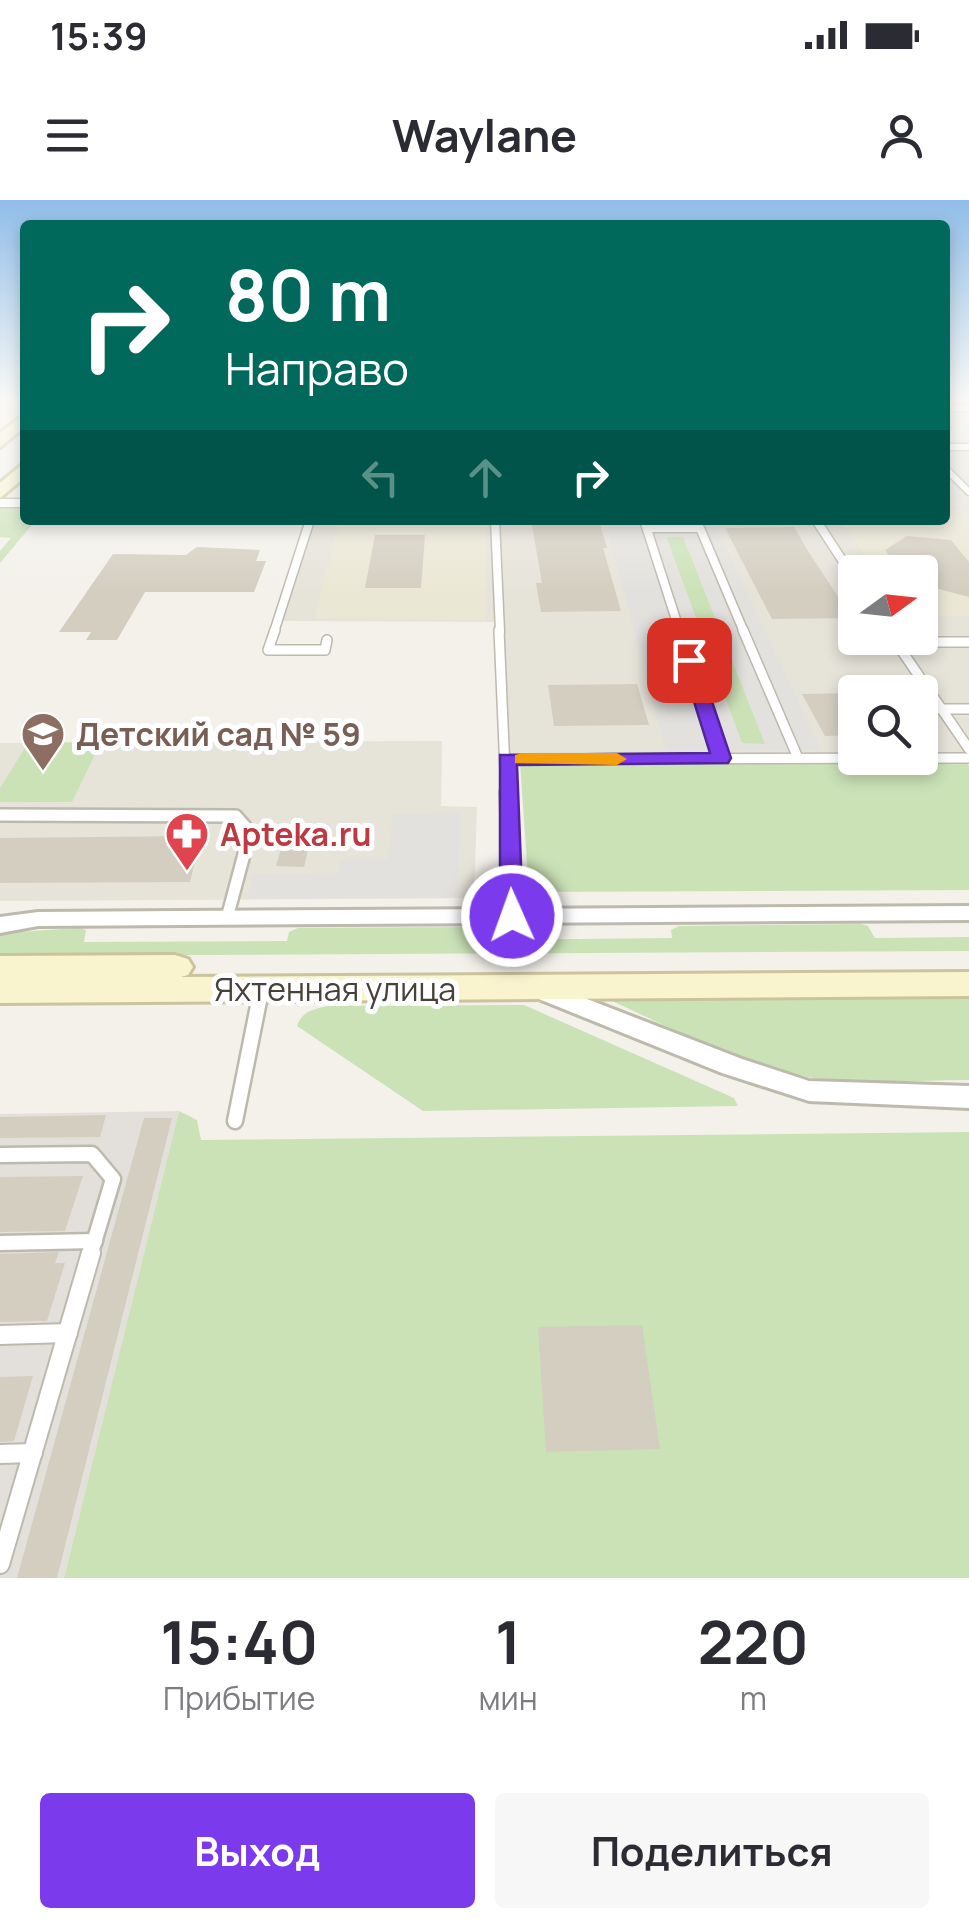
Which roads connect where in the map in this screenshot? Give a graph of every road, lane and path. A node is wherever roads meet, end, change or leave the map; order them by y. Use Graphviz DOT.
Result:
graph roads {
  1 [pos="20,472"];
  2 [pos="950,473"];
  3 [pos="969,492"];
  4 [pos="0,493"];
  5 [pos="308,525"];
  6 [pos="495,525"];
  7 [pos="645,525"];
  8 [pos="659,525"];
  9 [pos="819,525"];
  10 [pos="839,555"];
  11 [pos="327,640"];
  12 [pos="938,641"];
  13 [pos="969,642"];
  14 [pos="904,655"];
  15 [pos="941,709"];
  16 [pos="969,709"];
  17 [pos="969,749"];
  18 [pos="721,758"];
  19 [pos="798,758"];
  20 [pos="969,758"];
  21 [pos="507,759"];
  22 [pos="0,815"];
  23 [pos="969,913"];
  24 [pos="512,916"];
  25 [pos="227,918"];
  26 [pos="0,926"];
  27 [pos="969,963"];
  28 [pos="0,968"];
  29 [pos="969,984"];
  30 [pos="535,988"];
  31 [pos="261,989"];
  32 [pos="0,991"];
  33 [pos="969,1096"];
  34 [pos="235,1121"];
  35 [pos="0,1156"];
  36 [pos="95,1242"];
  37 [pos="0,1243"];
  38 [pos="68,1334"];
  39 [pos="0,1335"];
  40 [pos="33,1453"];
  41 [pos="0,1454"];
  42 [pos="0,1564"];
  1 -- 4 [label="street"];
  2 -- 3 [label="lane"];
  5 -- 11 [label="lane"];
  6 -- 21 [label="lane"];
  7 -- 18 [label="lane"];
  8 -- 19 [label="lane"];
  9 -- 10 [label="lane"];
  12 -- 13 [label="lane"];
  14 -- 15 [label="lane"];
  15 -- 16 [label="lane"];
  15 -- 17 [label="lane"];
  18 -- 19 [label="lane"];
  18 -- 21 [label="lane"];
  19 -- 20 [label="lane"];
  21 -- 24 [label="lane"];
  22 -- 25 [label="lane"];
  23 -- 24 [label="street"];
  24 -- 25 [label="street"];
  25 -- 26 [label="street"];
  27 -- 28 [label="street, Яхтенная улица"];
  29 -- 30 [label="street, Яхтенная улица"];
  30 -- 31 [label="street, Яхтенная улица"];
  30 -- 33 [label="street"];
  31 -- 32 [label="street, Яхтенная улица"];
  31 -- 34 [label="lane"];
  35 -- 36 [label="lane"];
  36 -- 37 [label="lane"];
  36 -- 38 [label="lane"];
  38 -- 39 [label="lane"];
  38 -- 40 [label="lane"];
  40 -- 41 [label="lane"];
  40 -- 42 [label="lane"];
}
